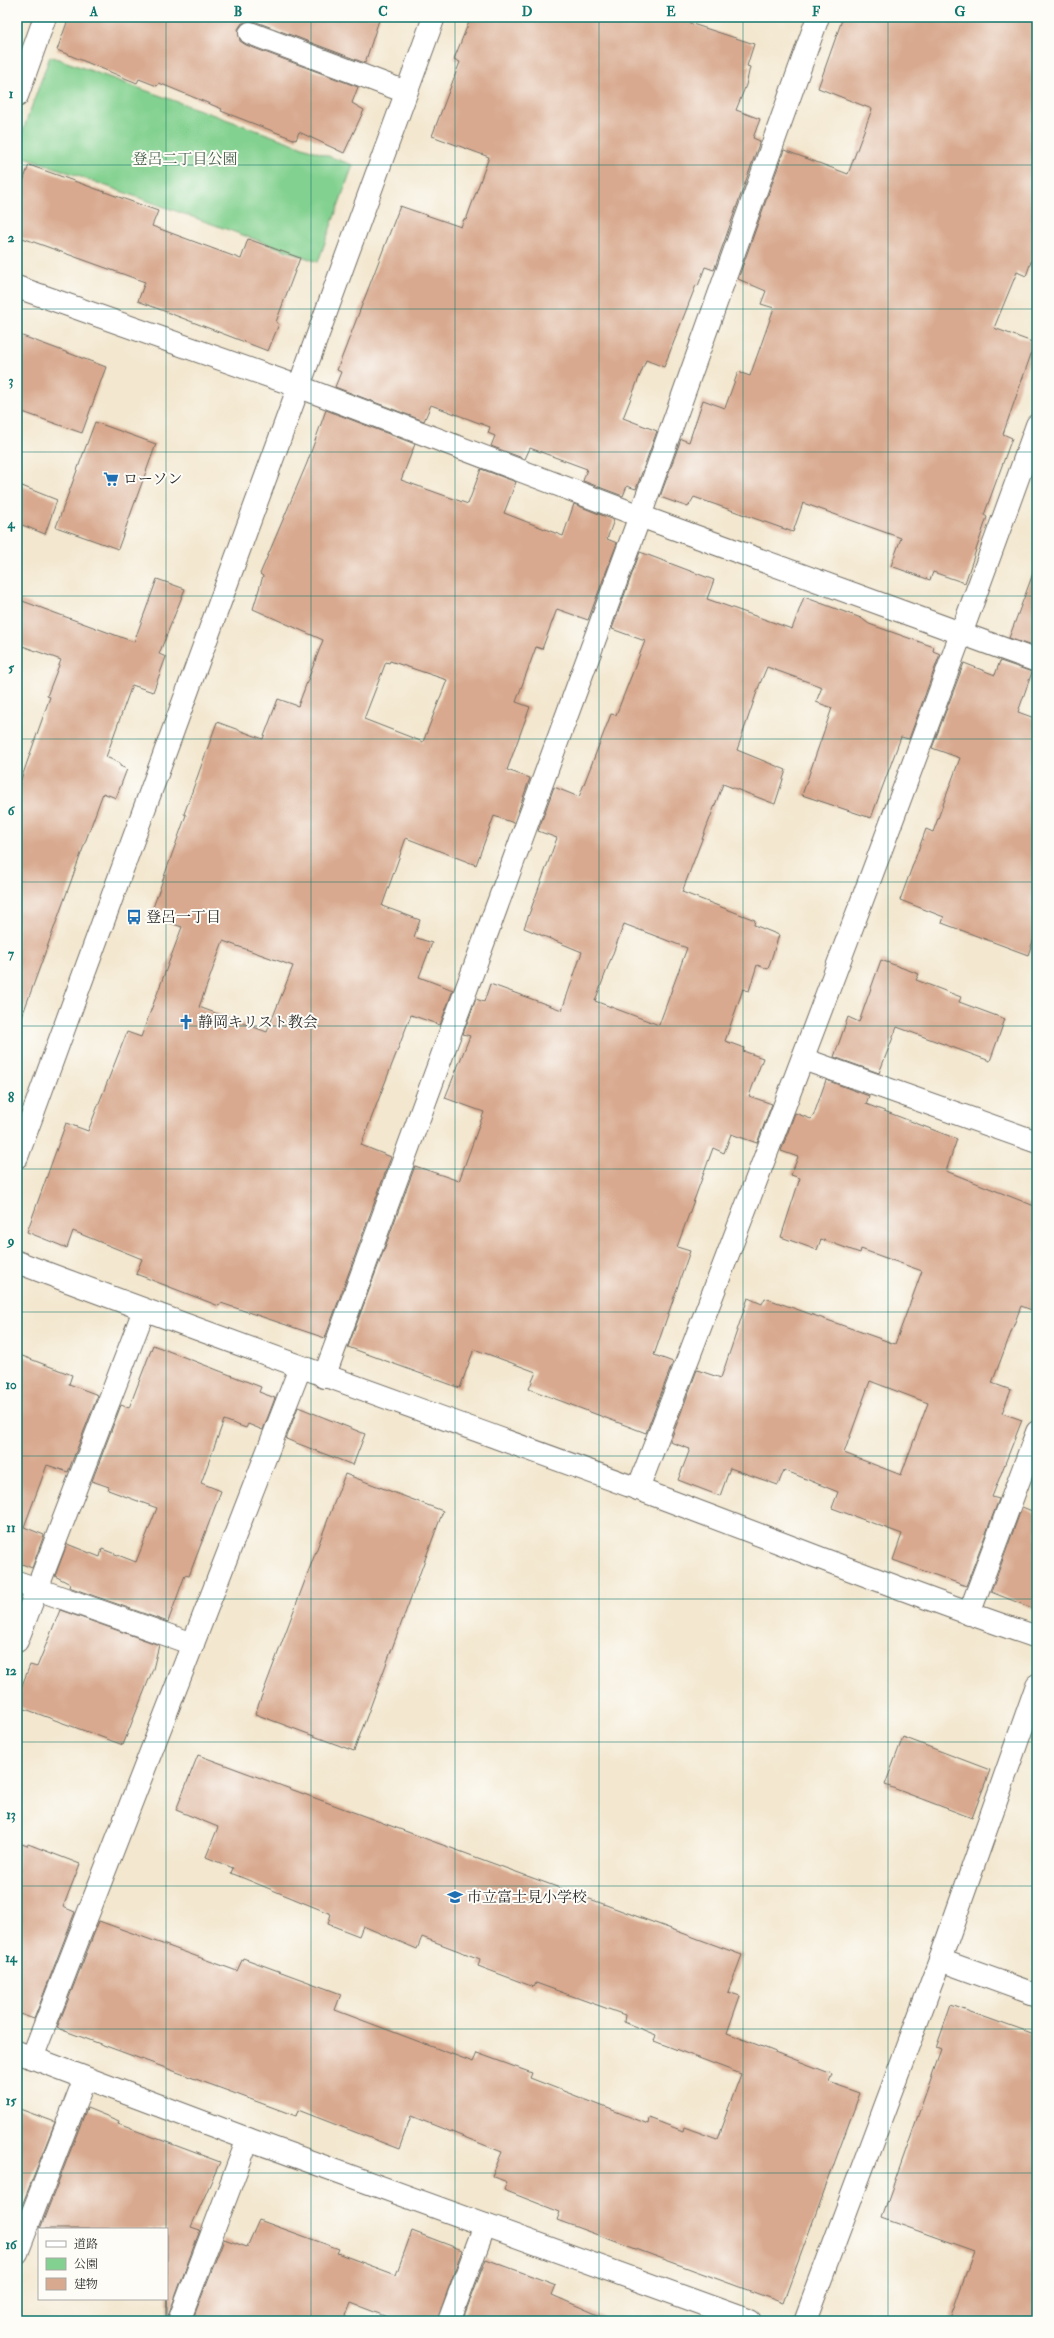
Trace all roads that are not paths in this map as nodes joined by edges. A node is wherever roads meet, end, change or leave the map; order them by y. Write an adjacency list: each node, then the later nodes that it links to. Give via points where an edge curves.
1 (45, 17): 6 (street)
2 (434, 17): 5 (street)
3 (818, 17): 10 (street)
4 (250, 33): 5 (street)
5 (406, 92): 8 (street)
6 (17, 96)
7 (17, 287): 8 (street)
8 (300, 387): 10 (street); 15 (street)
9 (1037, 425): 11 (street)
10 (640, 516): 11 (street); 19 (street)
11 (962, 634): 12 (street); 13 (street)
12 (1037, 661)
13 (803, 1059): 14 (street); 21 (street)
14 (1037, 1142)
15 (17, 1157)
16 (17, 1262): 17 (street)
17 (144, 1310): 18 (street); 22 (street)
18 (300, 1368): 19 (street); 26 (street)
19 (324, 1377): 21 (street)
20 (1037, 1432): 23 (street)
21 (638, 1489): 23 (street)
22 (27, 1585): 25 (street); 26 (street)
23 (969, 1614): 24 (street)
24 (1037, 1637)
25 (17, 1641)
26 (192, 1644): 30 (street)
27 (1037, 1685): 28 (street)
28 (940, 1960): 29 (street); 38 (street)
29 (1037, 1995)
30 (25, 2055): 31 (street)
31 (85, 2078): 32 (street); 34 (street)
32 (248, 2139): 33 (street); 35 (street)
33 (485, 2225): 36 (street); 37 (street)
34 (17, 2253)
35 (179, 2321)
36 (448, 2321)
37 (750, 2321)
38 (805, 2321)

